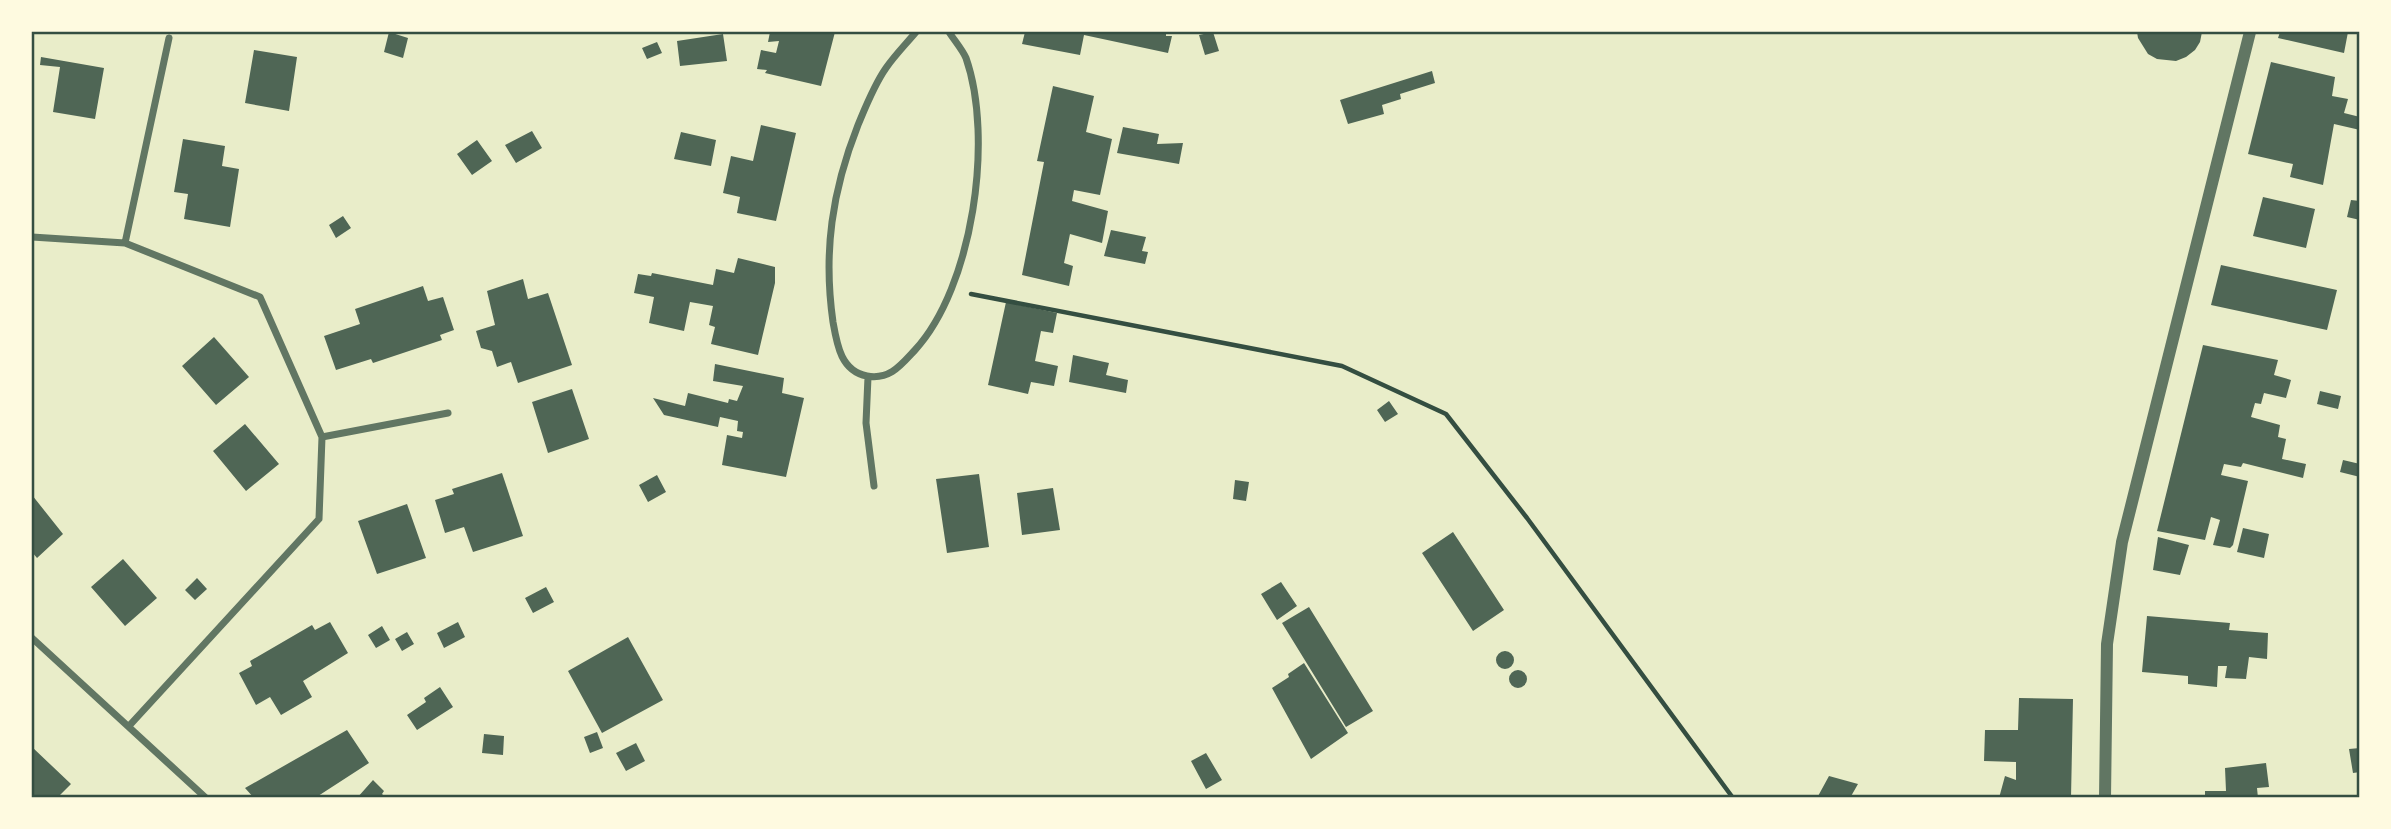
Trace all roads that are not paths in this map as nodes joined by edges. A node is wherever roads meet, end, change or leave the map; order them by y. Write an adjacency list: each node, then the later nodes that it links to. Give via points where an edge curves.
1 (916, 32): 7 (street, via 885,69 867,103 845,160 831,226 836,340 850,370)
2 (949, 32): 7 (street, via 965,56 975,96 973,220 949,292 926,339 894,373)
3 (2250, 32): 14 (street, via 2122,542 2107,644)
4 (169, 38): 6 (street)
5 (32, 237): 6 (street)
6 (125, 243): 9 (street, via 260,297)
7 (868, 377): 10 (street, via 866,423)
8 (448, 413): 9 (street)
9 (322, 438): 12 (street, via 319,519)
10 (874, 486)
11 (32, 638): 12 (street)
12 (129, 726): 13 (street)
13 (206, 797)
14 (2105, 797)

